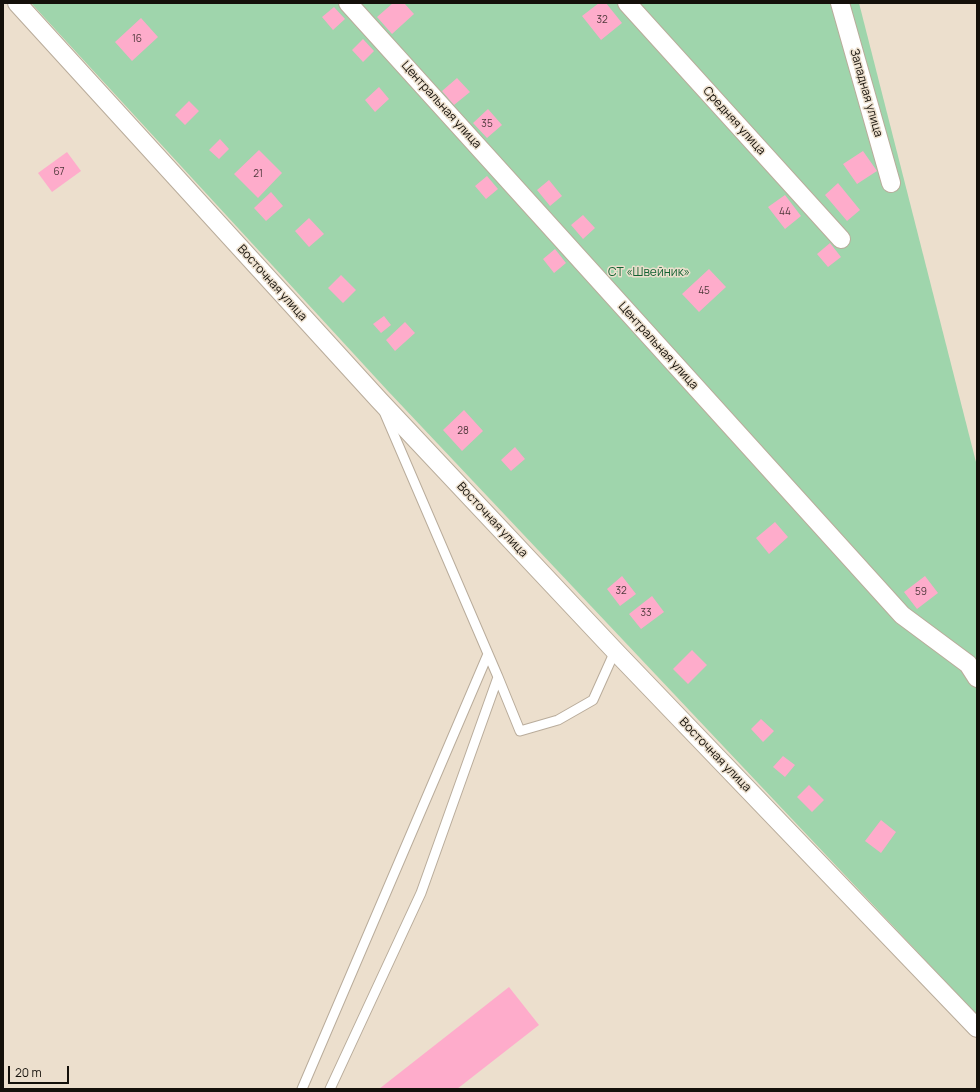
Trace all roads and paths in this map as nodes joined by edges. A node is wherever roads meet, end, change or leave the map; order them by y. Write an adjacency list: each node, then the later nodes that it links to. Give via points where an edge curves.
1 (17, 3): 7 (street, Восточная улица)
2 (348, 3): 11 (street, Центральная улица, via 902,615 968,664)
3 (627, 3): 6 (street, Средняя улица)
4 (840, 3): 5 (street, Западная улица)
5 (891, 183)
6 (841, 239)
7 (379, 400): 8 (street, Восточная улица); 9 (lane)
8 (615, 651): 10 (lane, via 594,700 558,720 520,731); 12 (street, Восточная улица)
9 (488, 654): 10 (lane); 13 (lane)
10 (498, 677): 14 (lane, via 421,893)
11 (977, 678)
12 (977, 1028)
13 (302, 1089)
14 (330, 1089)

